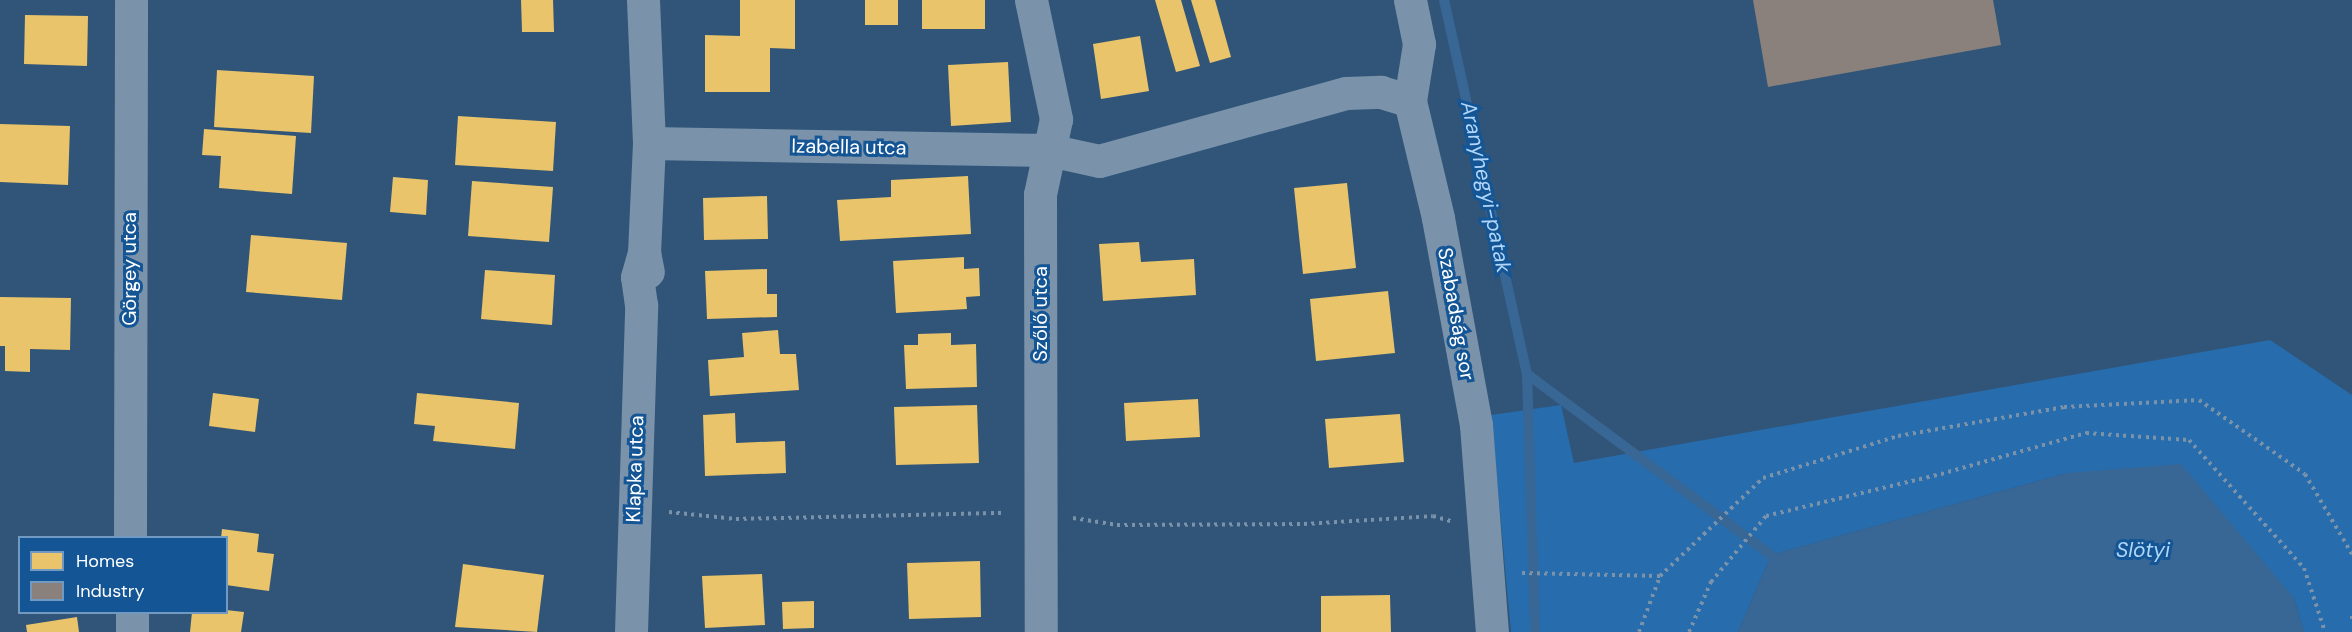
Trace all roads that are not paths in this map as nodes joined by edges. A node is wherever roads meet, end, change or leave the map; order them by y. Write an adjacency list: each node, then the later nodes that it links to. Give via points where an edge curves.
1 (131, 0): 8 (street, Görgey utca)
2 (643, 0): 6 (street, Klapka utca)
3 (1031, 0): 7 (street, Szőlő utca, via 1056,119)
4 (1410, 0): 5 (street, Szabadság sor, via 1419,44)
5 (1410, 101): 7 (street, Izabella utca, via 1381,92 1346,93 1099,161); 13 (street, Szabadság sor, via 1438,218 1476,424)
6 (649, 143): 7 (street, Izabella utca); 11 (street, Klapka utca, via 644,252 637,277 641,305)
7 (1049, 150): 12 (street, Szőlő utca, via 1040,194)
8 (130, 536)
9 (132, 614): 10 (street)
10 (132, 632)
11 (631, 632)
12 (1041, 632)
13 (1492, 632)

